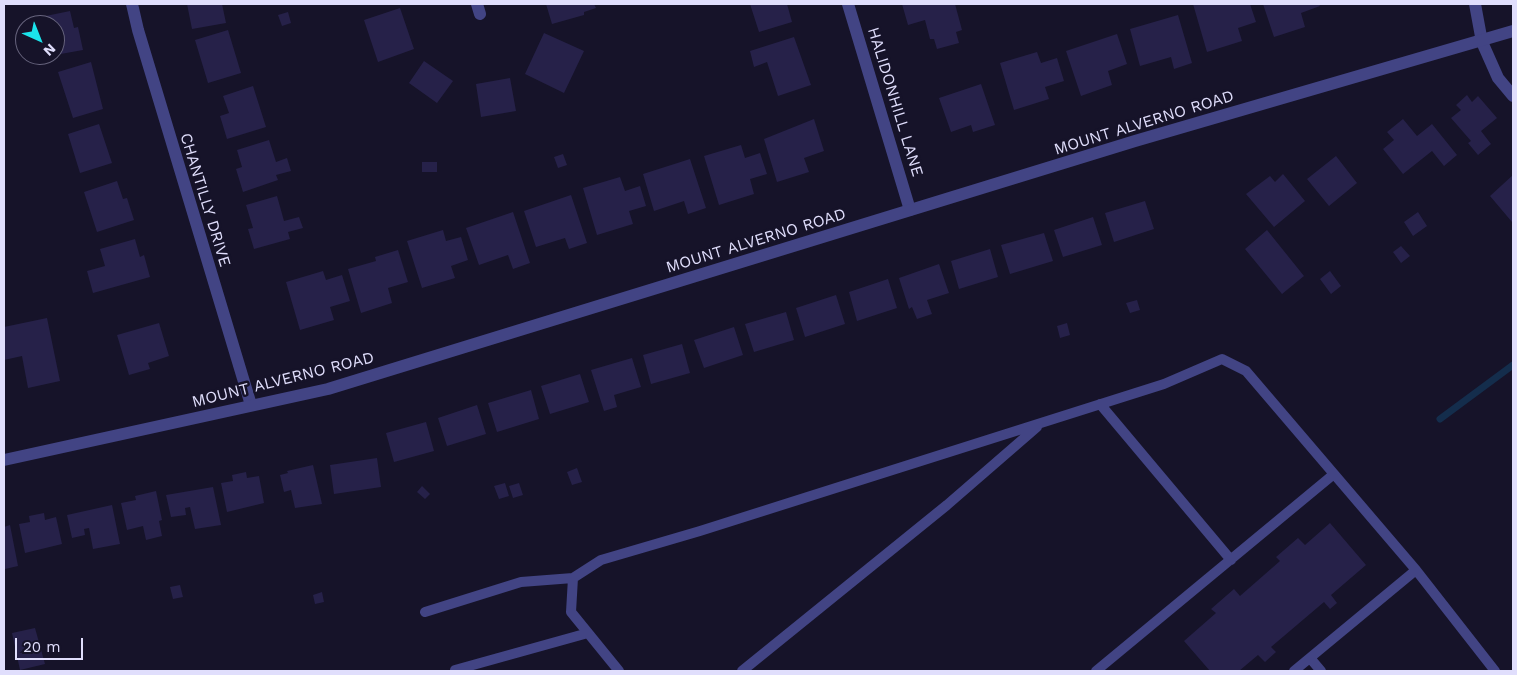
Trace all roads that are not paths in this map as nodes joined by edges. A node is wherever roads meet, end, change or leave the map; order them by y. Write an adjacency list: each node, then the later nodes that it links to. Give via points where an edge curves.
1 (132, 4): 8 (street, CHANTILLY DRIVE)
2 (848, 4): 7 (street, HALIDONHILL LANE)
3 (1475, 4): 5 (street)
4 (1513, 31): 5 (street, MOUNT ALVERNO ROAD)
5 (1482, 42): 6 (street, via 1498,78); 7 (street, MOUNT ALVERNO ROAD, via 1135,141)
6 (1513, 96)
7 (910, 210): 8 (street, MOUNT ALVERNO ROAD, via 328,389)
8 (251, 404): 11 (street, MOUNT ALVERNO ROAD, via 183,422)
9 (1100, 404): 10 (lane); 12 (lane, via 1164,384 1222,360 1246,370); 13 (lane)
10 (1042, 423): 15 (lane, via 601,560); 21 (lane, via 947,505)
11 (4, 460)
12 (1334, 474): 13 (lane); 14 (lane)
13 (1231, 560): 22 (lane)
14 (1416, 570): 18 (lane); 25 (lane)
15 (573, 578): 16 (lane, via 521,582); 17 (lane, via 571,612)
16 (425, 612)
17 (588, 633): 19 (lane); 20 (lane)
18 (1310, 658): 23 (lane); 24 (lane)
19 (455, 670)
20 (619, 671)
21 (742, 671)
22 (1096, 671)
23 (1294, 671)
24 (1321, 671)
25 (1495, 671)

